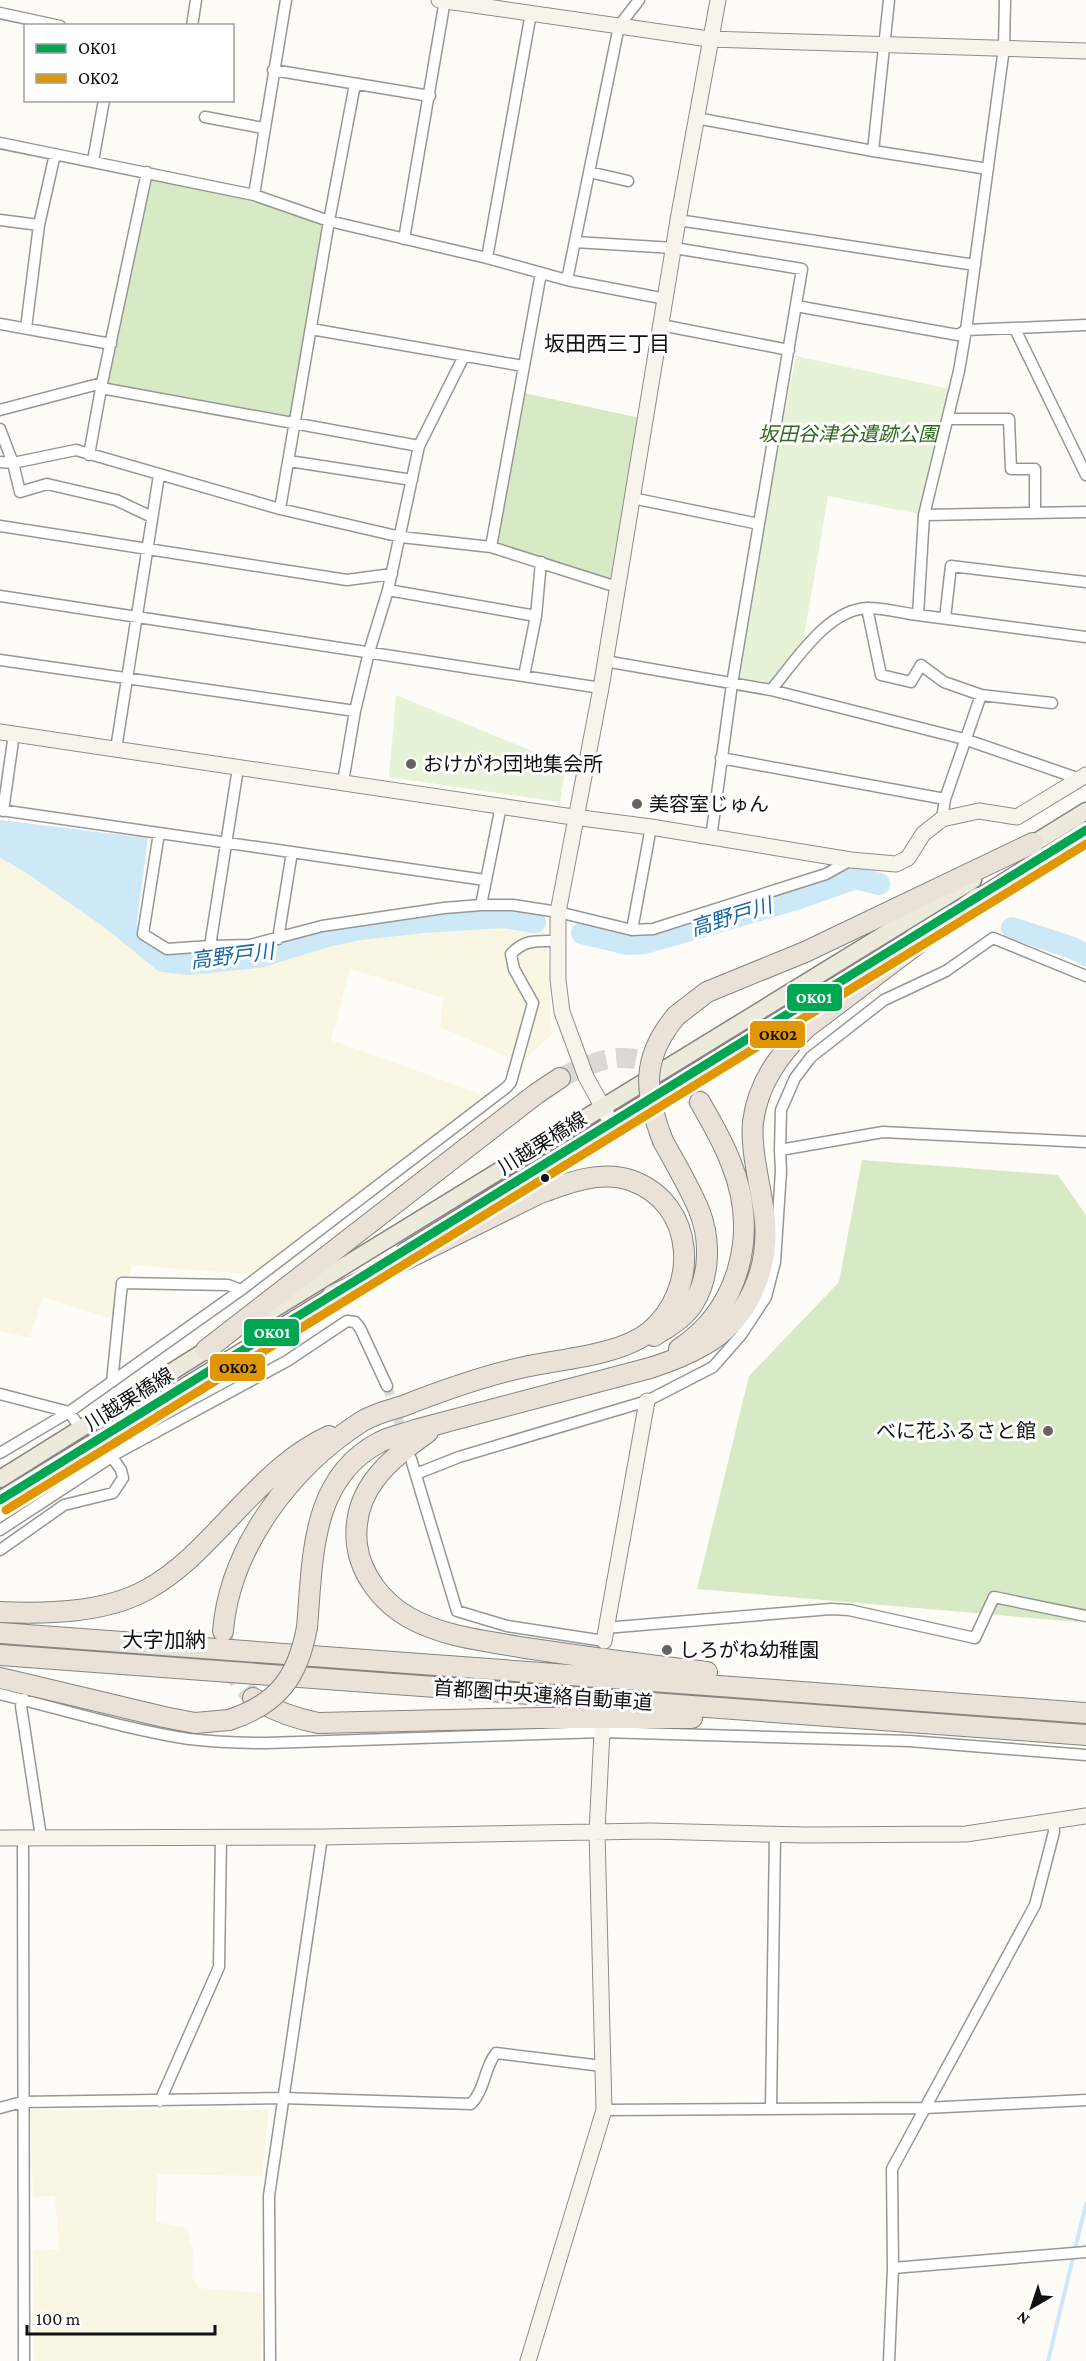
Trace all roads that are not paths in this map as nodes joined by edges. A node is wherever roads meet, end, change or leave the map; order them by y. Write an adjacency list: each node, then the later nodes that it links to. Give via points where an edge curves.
1 (196, 0): 12 (street)
2 (286, 0): 18 (street)
3 (439, 0): 4 (street)
4 (445, 0): 10 (street); 20 (street)
5 (639, 0): 13 (street)
6 (718, 0): 14 (street)
7 (889, 0): 15 (street)
8 (1005, 0): 16 (street)
9 (0, 13): 11 (street)
10 (531, 13): 13 (street); 41 (street)
11 (51, 24)
12 (192, 24)
13 (619, 26): 14 (street); 31 (street)
14 (709, 39): 15 (street); 23 (street)
15 (884, 44): 16 (street); 26 (street)
16 (1004, 48): 17 (street); 29 (street)
17 (1086, 51)
18 (273, 70): 19 (street); 24 (street)
19 (355, 84): 20 (street); 36 (street)
20 (430, 96): 38 (street)
21 (104, 102): 28 (street)
22 (206, 117): 24 (street)
23 (696, 118): 26 (street); 35 (street)
24 (263, 128): 33 (street)
25 (0, 143): 27 (street)
26 (873, 151): 29 (street)
27 (55, 154): 28 (street); 37 (street)
28 (93, 161): 30 (street)
29 (988, 169): 42 (street)
30 (147, 172): 33 (street); 54 (street)
31 (589, 172): 32 (street); 39 (street)
32 (628, 181)
33 (254, 195): 36 (street)
34 (0, 220): 37 (street)
35 (678, 220): 40 (street); 42 (street)
36 (329, 221): 38 (street); 51 (street)
37 (39, 225): 50 (street)
38 (404, 239): 41 (street)
39 (575, 242): 40 (street); 44 (street)
40 (674, 248): 45 (street); 46 (street, via 802,269)
41 (487, 258): 43 (street)
42 (975, 265): 53 (street)
43 (541, 273): 44 (street); 57 (street)
44 (567, 280): 45 (street)
45 (666, 299): 49 (street)
46 (796, 306): 53 (street, via 958,335); 55 (street)
47 (0, 324): 50 (street)
48 (1086, 324): 52 (street)
49 (661, 325): 55 (street); 71 (street)
50 (26, 328): 54 (street)
51 (311, 328): 56 (street); 61 (street)
52 (1015, 329): 53 (street); 69 (street)
53 (966, 330): 60 (street)
54 (111, 344): 58 (street)
55 (789, 350): 77 (street)
56 (464, 356): 57 (street); 63 (street)
57 (524, 366): 80 (street)
58 (102, 385): 59 (street); 61 (street); 64 (street)
59 (0, 410)
60 (948, 419): 74 (street, via 1009,419 1011,469 1035,469); 75 (street)
61 (295, 423): 63 (street); 65 (street)
62 (0, 429): 67 (street)
63 (419, 446): 70 (street)
64 (89, 455): 67 (street, via 76,450); 68 (street)
65 (289, 461): 70 (street); 72 (street)
66 (0, 462): 67 (street)
67 (13, 463): 76 (street, via 20,492 47,484 116,500)
68 (159, 475): 72 (street); 76 (street)
69 (1086, 475)
70 (412, 480): 79 (street)
71 (632, 498): 77 (street); 85 (street)
72 (280, 509): 79 (street)
73 (1086, 512): 74 (street)
74 (1035, 513): 75 (street)
75 (924, 514): 89 (street)
76 (152, 517): 81 (street)
77 (759, 524): 99 (street)
78 (0, 526): 81 (street)
79 (401, 537): 80 (street); 83 (street)
80 (491, 548): 82 (street)
81 (147, 549): 83 (street, via 347,580); 90 (street)
82 (541, 562): 85 (street); 91 (street)
83 (392, 574): 86 (street)
84 (1086, 582): 92 (street, via 951,566)
85 (617, 587): 96 (street)
86 (388, 590): 91 (street); 94 (street)
87 (0, 596): 90 (street)
88 (867, 608): 89 (street); 101 (street, via 828,623); 102 (street, via 881,675 911,682 921,665 944,682)
89 (918, 615): 92 (street)
90 (136, 616): 94 (street); 98 (street)
91 (536, 616): 97 (street)
92 (945, 618): 93 (street)
93 (1086, 637)
94 (369, 652): 97 (street); 104 (street)
95 (0, 660): 98 (street)
96 (605, 661): 99 (street); 100 (street)
97 (524, 676): 100 (street)
98 (127, 679): 104 (street); 107 (street)
99 (732, 684): 101 (street); 108 (street)
100 (601, 688): 116 (street)
101 (771, 690): 106 (street)
102 (981, 695): 103 (street); 106 (street)
103 (1052, 703)
104 (355, 711): 111 (street)
105 (7, 733): 107 (street); 114 (street)
106 (964, 739): 110 (street); 112 (street)
107 (116, 749): 109 (street)
108 (721, 758): 112 (street); 121 (street)
109 (238, 768): 111 (street); 122 (street)
110 (1083, 777): 117 (street, via 1017,817 979,811)
111 (343, 782): 113 (street)
112 (945, 799): 117 (street)
113 (501, 806): 116 (street); 126 (street)
114 (2, 810): 120 (street)
115 (1086, 811): 123 (main road, 川越栗橋線)
116 (576, 818): 118 (street); 129 (street)
117 (942, 819): 125 (street, via 923,834 908,858 896,864)
118 (651, 827): 121 (street); 130 (street)
119 (1086, 830): 127 (main road, 川越栗橋線)
120 (159, 833): 122 (street); 133 (street, via 143,934 167,949)
121 (711, 838): 125 (street)
122 (226, 843): 124 (street); 133 (street)
123 (1033, 843): 137 (main road, 川越栗橋線); 143 (highway, bridge, via 805,952 707,992 663,1030 649,1068 648,1092 663,1141 699,1211 707,1261 692,1305 653,1337)
124 (291, 852): 126 (street); 131 (street)
125 (851, 860): 130 (street, via 826,874 653,929)
126 (485, 880): 128 (street)
127 (978, 898): 138 (main road, 川越栗橋線); 145 (highway, via 806,1028 784,1050 758,1097 753,1124 765,1223 758,1282 727,1329 691,1353)
128 (481, 905): 129 (street); 131 (street, via 322,926)
129 (558, 912): 130 (street); 132 (street)
130 (632, 930)
131 (278, 939): 133 (street, via 250,945)
132 (556, 941): 137 (street, via 562,1012 586,1077); 141 (street, via 530,940 511,954 514,969 532,1003 507,1087)
133 (210, 946)
134 (1086, 976): 140 (street, via 993,938 945,971 884,1000 811,1058 795,1078 781,1110)
135 (560, 1078): 144 (highway)
136 (700, 1102): 145 (highway, via 732,1165 741,1199 742,1258 731,1288 707,1326)
137 (602, 1106): 138 (street); 144 (main road, 川越栗橋線)
138 (612, 1124): 142 (main road, 川越栗橋線)
139 (1086, 1142): 140 (street, via 883,1132)
140 (780, 1150): 149 (street, via 775,1262 766,1297 741,1335 713,1367)
141 (241, 1290): 146 (street); 146 (street, via 228,1285 122,1283)
142 (332, 1296): 143 (highway, via 563,1184 587,1178 629,1180 664,1201 683,1236 686,1256 683,1277 663,1317); 159 (main road, 川越栗橋線)
143 (629, 1345): 151 (highway, via 518,1368)
144 (206, 1350): 153 (main road, 川越栗橋線)
145 (650, 1368): 152 (highway)
146 (112, 1382): 150 (street)
147 (387, 1386): 155 (street, via 360,1328 347,1321 287,1361)
148 (0, 1394): 150 (street)
149 (647, 1401): 157 (street, via 459,1457); 166 (street)
150 (69, 1412): 153 (street); 154 (street)
151 (362, 1421): 162 (highway, via 323,1439 281,1466 186,1562 147,1590 104,1606); 164 (highway, via 307,1467 259,1527 237,1571)
152 (440, 1424): 168 (highway, bridge, via 380,1442 350,1465 327,1497 315,1536 308,1627 300,1659 281,1689 258,1709 229,1720 195,1723); 172 (highway, via 386,1464 364,1497 358,1515 356,1532 364,1569 375,1588 407,1616 457,1636 506,1645)
153 (81, 1429): 158 (main road, 川越栗橋線)
154 (0, 1453)
155 (112, 1456): 160 (street); 161 (street, via 123,1478 113,1493 64,1505)
156 (411, 1459): 157 (street)
157 (416, 1474): 166 (street, via 458,1611 507,1626)
158 (0, 1479)
159 (0, 1500)
160 (0, 1530)
161 (0, 1550)
162 (0, 1612)
163 (1086, 1616): 166 (street, via 994,1597 975,1638 849,1610)
164 (223, 1631)
165 (0, 1633): 172 (highway, 首都圏中央連絡自動車道)
166 (605, 1634)
167 (0, 1655): 174 (highway, 首都圏中央連絡自動車道)
168 (0, 1678)
169 (0, 1694): 171 (street)
170 (253, 1698): 174 (highway, via 296,1719 318,1723)
171 (24, 1700): 175 (street, via 144,1729 223,1742); 183 (street, via 21,1706)
172 (912, 1700): 173 (highway, 首都圏中央連絡自動車道)
173 (1086, 1713)
174 (869, 1718): 176 (highway, 首都圏中央連絡自動車道)
175 (602, 1732): 177 (street, via 909,1742); 180 (street)
176 (1086, 1735)
177 (1086, 1755)
178 (1086, 1816): 179 (street)
179 (1053, 1821): 181 (street, via 966,1834); 193 (street, via 1054,1832 1035,1905)
180 (597, 1832): 181 (street); 185 (street); 187 (street)
181 (775, 1834): 194 (street)
182 (23, 1837): 183 (street); 186 (street); 191 (street)
183 (41, 1837): 184 (street)
184 (221, 1837): 185 (street); 190 (street, via 219,1967)
185 (322, 1837): 188 (street)
186 (0, 1838)
187 (602, 2066): 188 (street, via 496,2053 490,2060 479,2097 471,2104); 195 (street)
188 (283, 2098): 190 (street); 199 (street, via 269,2196)
189 (1086, 2100): 193 (street)
190 (160, 2101): 191 (street)
191 (22, 2102): 192 (street); 198 (street)
192 (0, 2108)
193 (925, 2108): 194 (street); 197 (street, via 892,2169)
194 (771, 2109): 195 (street)
195 (604, 2110): 200 (street)
196 (1086, 2252): 197 (street)
197 (893, 2268): 201 (street)
198 (24, 2361)
199 (270, 2361)
200 (528, 2361)
201 (889, 2361)

